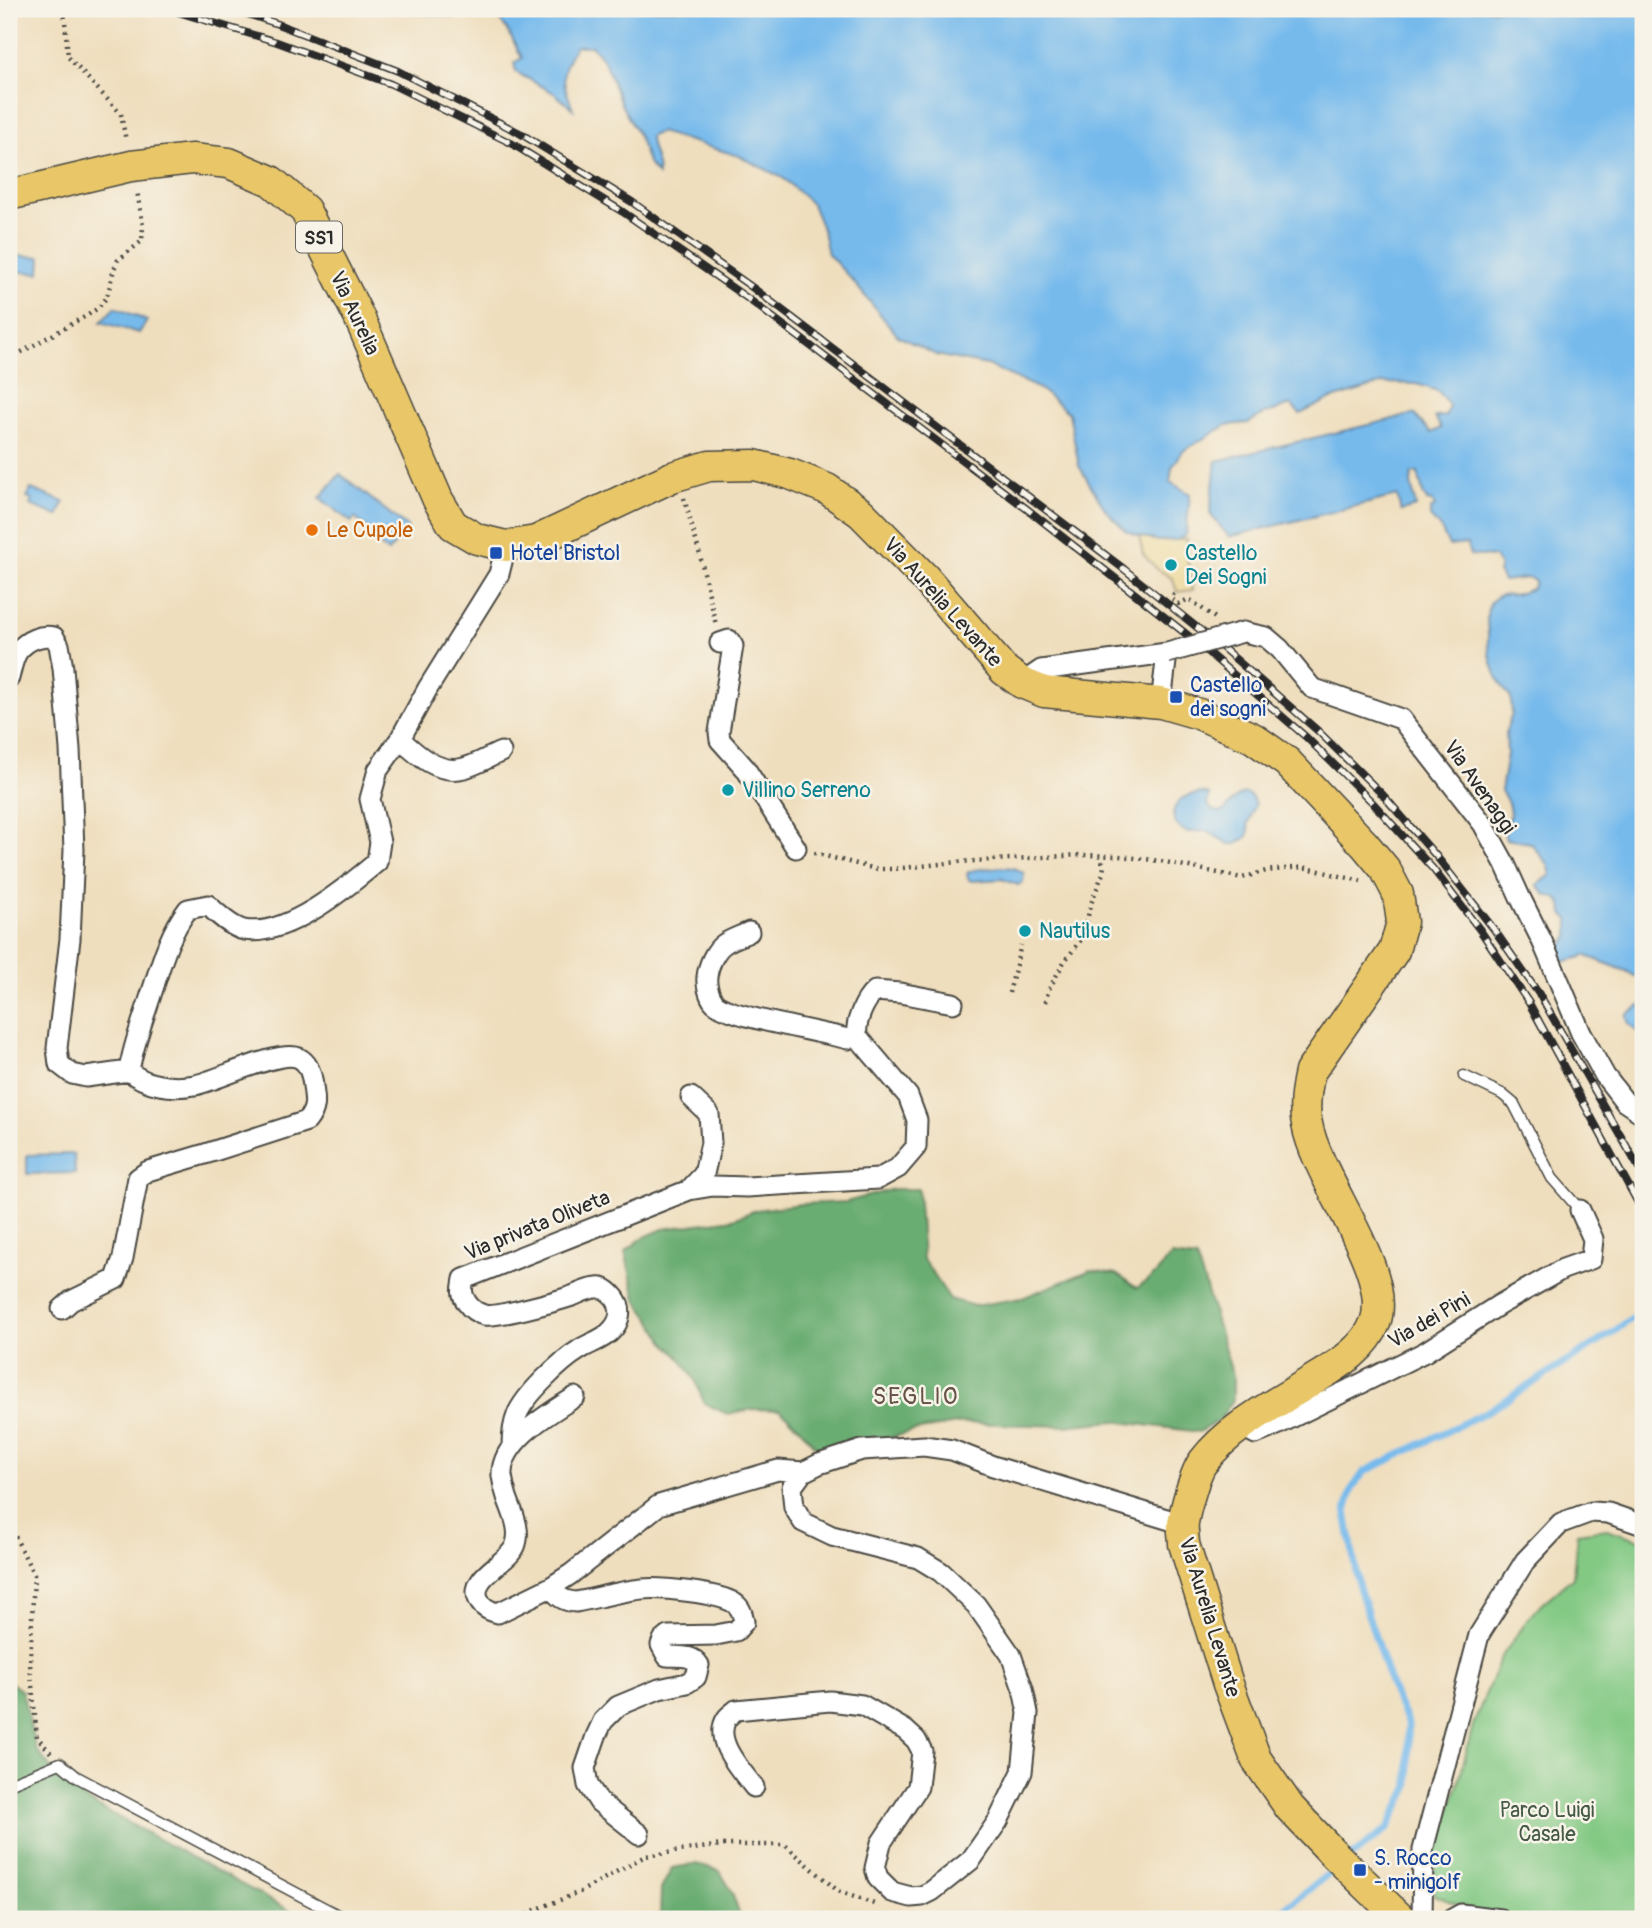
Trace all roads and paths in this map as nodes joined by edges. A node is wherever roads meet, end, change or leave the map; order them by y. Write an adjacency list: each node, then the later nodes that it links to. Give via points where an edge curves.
1 (64, 9): 2 (path, via 68,57 121,114)
2 (134, 176): 3 (main road, Via Aurelia / SS1); 4 (path, via 142,241 118,260 107,297 88,316); 6 (main road, Via Aurelia / SS1, via 192,159 229,163 271,181 305,210 359,317 438,500 453,525)
3 (9, 195)
4 (9, 359)
5 (672, 477): 7 (main road, Via Aurelia Levante, via 536,541); 10 (path, via 683,496); 13 (main road, Via Aurelia Levante, via 709,466 754,465 827,489 861,513 925,578 1004,670)
6 (477, 539): 7 (main road, Via Aurelia Levante)
7 (506, 546): 15 (street, via 499,574)
8 (1174, 594): 9 (path, via 1171,598 1178,604 1189,599)
9 (1243, 632): 11 (street, bridge); 29 (street, Via Avenaggi, via 1266,637 1312,688 1401,719 1483,824 1542,941 1581,1033 1625,1102)
10 (720, 643): 17 (street, via 729,640 733,646 720,740 744,768)
11 (1167, 653): 13 (street, via 1041,670); 14 (street)
12 (9, 678): 26 (street, via 17,652 31,640 54,637 63,668 74,850 70,939 57,1048 60,1064 72,1074 86,1077)
13 (1023, 683): 14 (main road, Via Aurelia Levante, via 1044,692)
14 (1161, 704): 34 (main road, Via Aurelia Levante, via 1199,714 1253,738 1287,762 1385,869 1398,894 1402,922 1394,951 1310,1072 1305,1094 1306,1123 1322,1169 1375,1279 1379,1302 1375,1323 1343,1362)
15 (400, 739): 16 (street, via 426,760 450,770); 26 (street, via 378,771 370,799 380,842 377,862 342,892 301,917 267,929 242,930 208,905 188,909 176,924 161,964)
16 (500, 752)
17 (796, 848): 18 (path, via 876,869)
18 (1100, 856): 19 (path, via 1161,861 1242,878 1303,867); 23 (path, via 1103,873 1084,936 1064,962)
19 (1356, 879)
20 (749, 932): 25 (street, via 725,943 711,961 707,977 714,1003 756,1019 848,1039)
21 (1021, 945): 22 (path)
22 (1009, 993)
23 (1045, 1002)
24 (953, 1003): 25 (street, via 874,991 867,999)
25 (857, 1037): 30 (street, via 908,1096 916,1120 916,1147 898,1168 878,1178)
26 (129, 1072): 32 (street, via 139,1080 164,1086 196,1085 286,1056 298,1058 313,1076 314,1111 307,1121 138,1178 116,1279)
27 (1464, 1076): 31 (lane, via 1514,1104 1552,1178)
28 (691, 1097): 30 (street, via 709,1114 711,1143 704,1174)
29 (1643, 1114)
30 (689, 1189): 35 (street, Via privata Oliveta, via 464,1279 463,1297 471,1309 486,1316 597,1287 608,1290 620,1311 610,1333 579,1349 545,1378 518,1412)
31 (1580, 1210): 34 (street, Via dei Pini, via 1593,1239 1591,1259 1563,1269 1425,1352 1277,1425 1256,1434)
32 (62, 1309)
33 (575, 1397): 35 (street, via 532,1425)
34 (1241, 1426): 38 (main road, Via Aurelia Levante, via 1201,1464)
35 (512, 1446): 40 (street, via 502,1474 517,1540 515,1548 482,1579 477,1595 487,1609 498,1613)
36 (803, 1472): 38 (street, via 862,1450 924,1446 952,1450); 40 (street, via 778,1470 659,1505); 43 (street, via 792,1487 793,1507 803,1521 832,1536 918,1558 941,1572 976,1605 1011,1655 1023,1689 1028,1713 1022,1772 998,1821 971,1860 932,1891 911,1897 892,1892 875,1868 881,1843 918,1787 922,1751 905,1730 862,1704 830,1701 736,1710 727,1717 723,1738 732,1759)
37 (9, 1524): 41 (path, via 34,1574 30,1664 37,1737)
38 (1183, 1524): 48 (main road, Via Aurelia Levante, via 1184,1544 1256,1759 1290,1808)
39 (1643, 1525): 49 (street, via 1591,1512 1561,1523 1525,1562 1479,1635 1423,1850)
40 (551, 1587): 44 (street, via 558,1597 576,1602 643,1589 706,1594 733,1602 743,1616 736,1631 668,1636 663,1651 667,1656 696,1660 696,1677 618,1706 603,1721 585,1768 588,1785 599,1802)
41 (60, 1763): 42 (lane); 46 (lane, via 77,1777)
42 (9, 1784)
43 (754, 1787)
44 (639, 1834)
45 (882, 1906): 47 (path, via 838,1891 785,1844 721,1845 645,1856)
46 (345, 1919)
47 (523, 1919)
48 (1401, 1919)
49 (1422, 1919)
50 (1452, 1919): 51 (street, via 1461,1914)
51 (1500, 1919)

